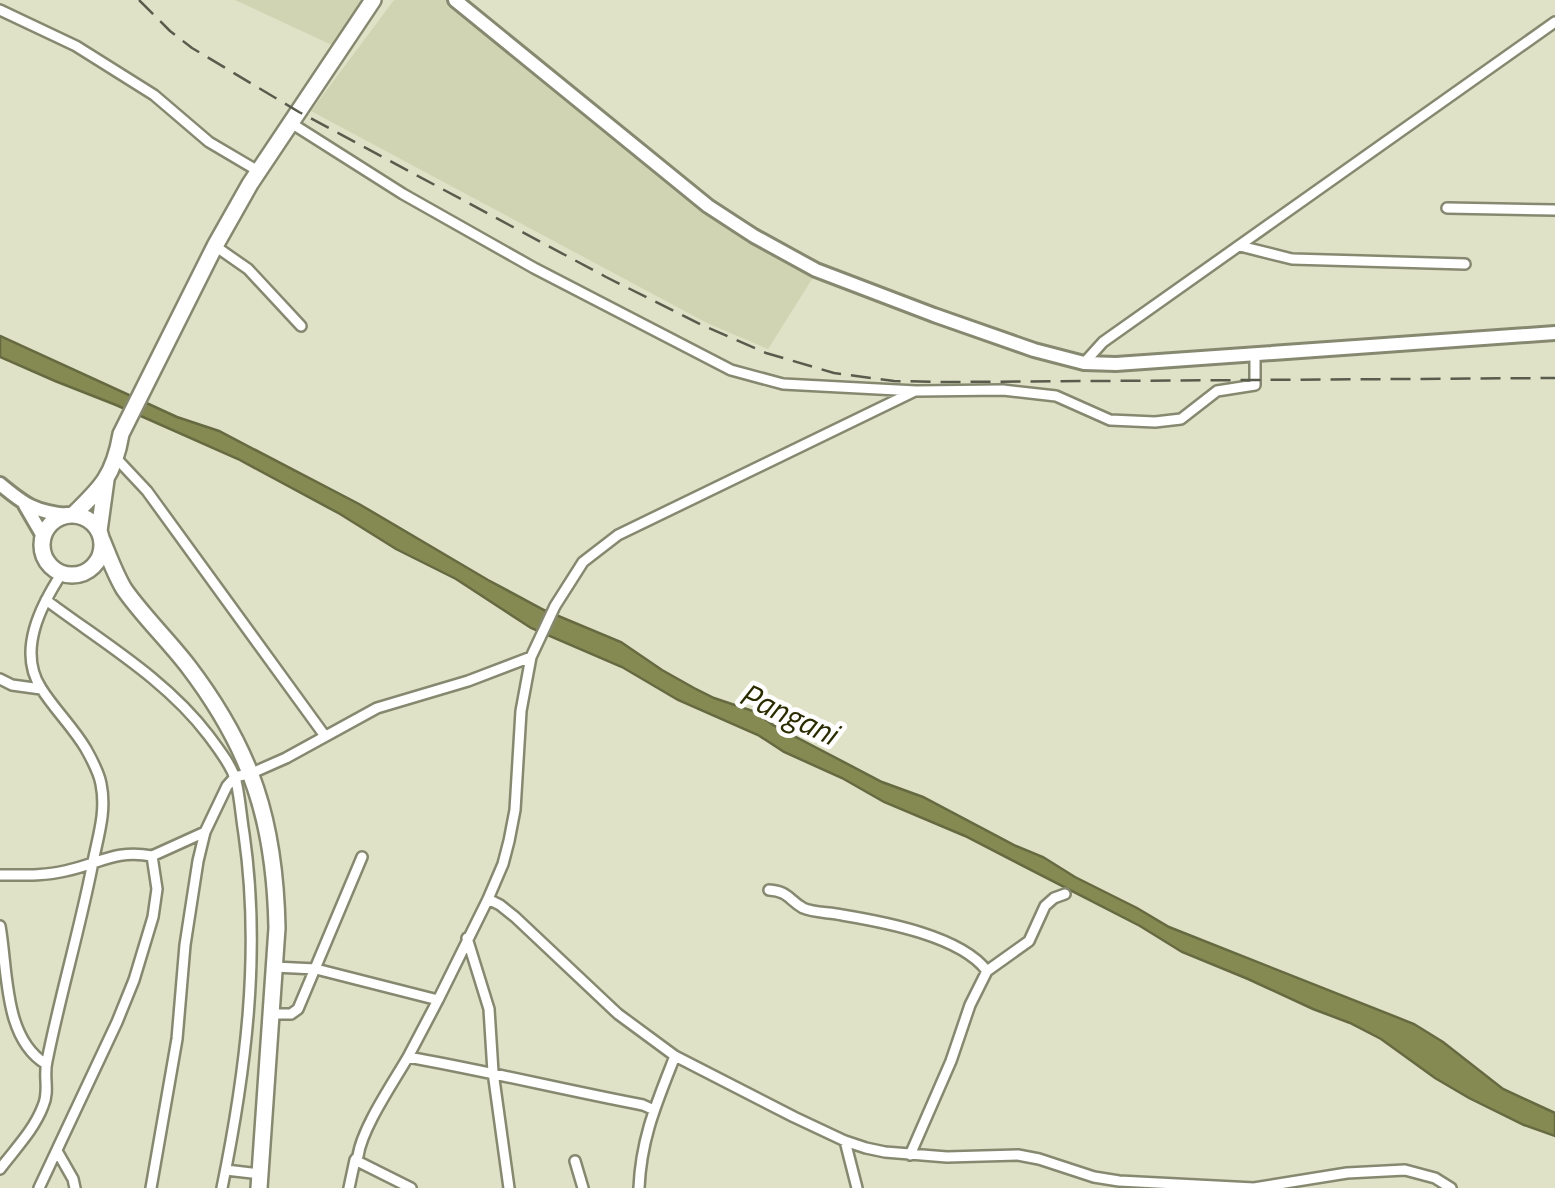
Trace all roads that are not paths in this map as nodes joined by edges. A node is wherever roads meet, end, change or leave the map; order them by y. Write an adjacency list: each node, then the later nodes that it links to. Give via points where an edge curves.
1 (373, 0): 5 (highway)
2 (454, 0): 15 (main road, via 754,236 833,277)
3 (0, 10): 6 (street, via 76,46)
4 (1555, 22): 10 (street)
5 (291, 123): 6 (highway); 16 (street, via 402,194 731,370 783,384)
6 (258, 171): 9 (highway)
7 (1447, 208): 8 (street)
8 (1555, 210)
9 (215, 246): 12 (street, via 248,269); 17 (highway, via 121,434)
10 (1240, 246): 11 (street, via 1292,259); 15 (street)
11 (1465, 264)
12 (300, 326)
13 (1555, 333): 14 (main road)
14 (1255, 355): 15 (main road); 16 (street, via 1255,385 1217,390 1181,419 1155,422 1110,420 1056,396)
15 (1084, 363)
16 (916, 391): 28 (street, via 618,535 583,562)
17 (117, 460): 18 (highway); 31 (street, via 147,491)
18 (106, 480): 21 (highway); 23 (highway)
19 (0, 484): 20 (main road)
20 (25, 505): 21 (main road); 22 (main road)
21 (70, 515): 22 (highway, via 57,518); 23 (highway, via 88,519)
22 (43, 536): 25 (highway, via 45,558)
23 (100, 536): 24 (highway, via 98,559); 26 (highway)
24 (85, 572): 25 (highway); 26 (highway)
25 (62, 574): 27 (street)
26 (124, 589): 32 (highway, via 210,696)
27 (46, 600): 30 (street, via 32,654); 33 (street, via 163,687 211,738)
28 (531, 656): 31 (street, via 377,708); 41 (street, via 510,841)
29 (0, 679): 30 (street)
30 (41, 689): 37 (street, via 77,733 101,782 104,816)
31 (325, 736): 32 (street)
32 (252, 773): 33 (street); 44 (highway, via 276,888)
33 (235, 777): 34 (street); 60 (street, via 251,882 252,949 242,1084)
34 (205, 832): 35 (street); 65 (street)
35 (152, 856): 37 (street, via 129,852); 55 (street, via 157,889 144,949)
36 (362, 856): 45 (street)
37 (93, 861): 38 (street, via 62,872); 51 (street)
38 (0, 875)
39 (769, 890): 46 (street, via 788,894 803,908 940,940)
40 (1065, 894): 46 (street, via 1045,906 1029,941)
41 (488, 899): 43 (street); 49 (street)
42 (0, 926): 51 (street, via 12,1013 28,1050)
43 (468, 938): 47 (street); 52 (street, via 489,1009)
44 (274, 967): 45 (street); 48 (highway)
45 (316, 969): 47 (street); 48 (street, via 298,1009)
46 (988, 972): 56 (street)
47 (438, 1000): 50 (street)
48 (271, 1014): 61 (highway)
49 (675, 1056): 53 (street); 54 (street)
50 (408, 1057): 52 (street); 57 (street)
51 (46, 1064): 59 (street, via 42,1109)
52 (494, 1072): 53 (street); 69 (street)
53 (654, 1110): 71 (street)
54 (845, 1141): 56 (street); 72 (street)
55 (57, 1151): 63 (street); 64 (street)
56 (910, 1154): 62 (street, via 1018,1156 1094,1177)
57 (354, 1160): 67 (street); 68 (street)
58 (575, 1161): 70 (street)
59 (0, 1169)
60 (226, 1170): 61 (street); 66 (street)
61 (260, 1181)
62 (1218, 1187): 73 (street, via 1406,1170)
63 (39, 1188)
64 (75, 1188)
65 (151, 1188)
66 (222, 1188)
67 (349, 1188)
68 (411, 1188)
69 (510, 1188)
70 (583, 1188)
71 (639, 1188)
72 (858, 1188)
73 (1451, 1188)

